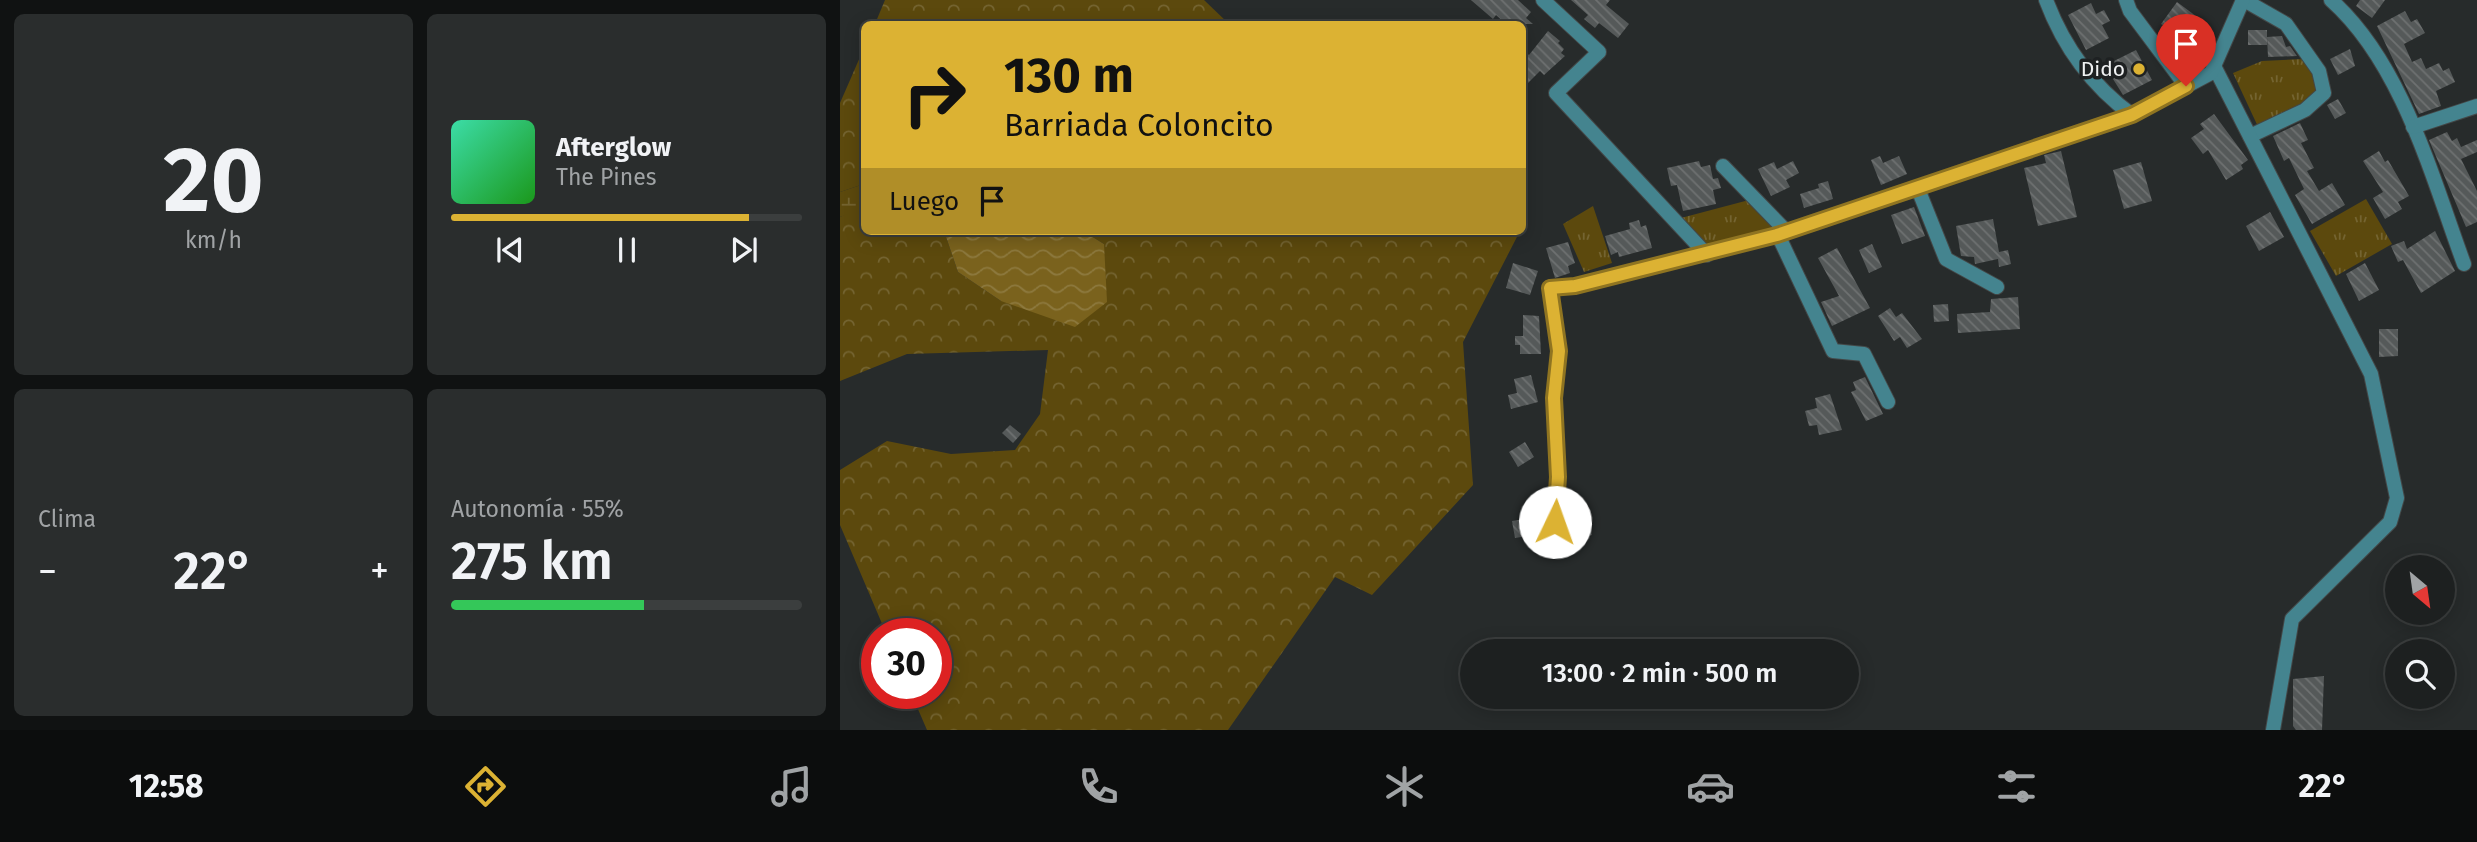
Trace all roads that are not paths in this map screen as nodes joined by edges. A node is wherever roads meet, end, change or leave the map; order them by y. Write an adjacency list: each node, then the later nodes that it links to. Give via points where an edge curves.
1 (1543, 0): 15 (street, via 1599,52 1556,93)
2 (2046, 0): 9 (street, via 2058,32 2102,93)
3 (2126, 0): 7 (street)
4 (2244, 0): 6 (street); 11 (street, via 2286,24 2319,71 2324,93 2305,110)
5 (2331, 0): 10 (street, via 2372,46)
6 (2214, 66): 7 (street, via 2211,73); 11 (street)
7 (2186, 86): 9 (street)
8 (2477, 106): 10 (street)
9 (2132, 115): 13 (street)
10 (2413, 128): 16 (street)
11 (2250, 136): 20 (street, via 2371,374 2397,498 2390,522 2292,619)
12 (1723, 166): 14 (street)
13 (1918, 189): 14 (street); 17 (street, via 1946,259)
14 (1782, 234): 15 (street); 18 (street, via 1833,351 1864,354)
15 (1707, 255): 19 (street, via 1550,288 1559,351 1554,398)
16 (2464, 264)
17 (1997, 287)
18 (1888, 402)
19 (1555, 522)
20 (2273, 730)

